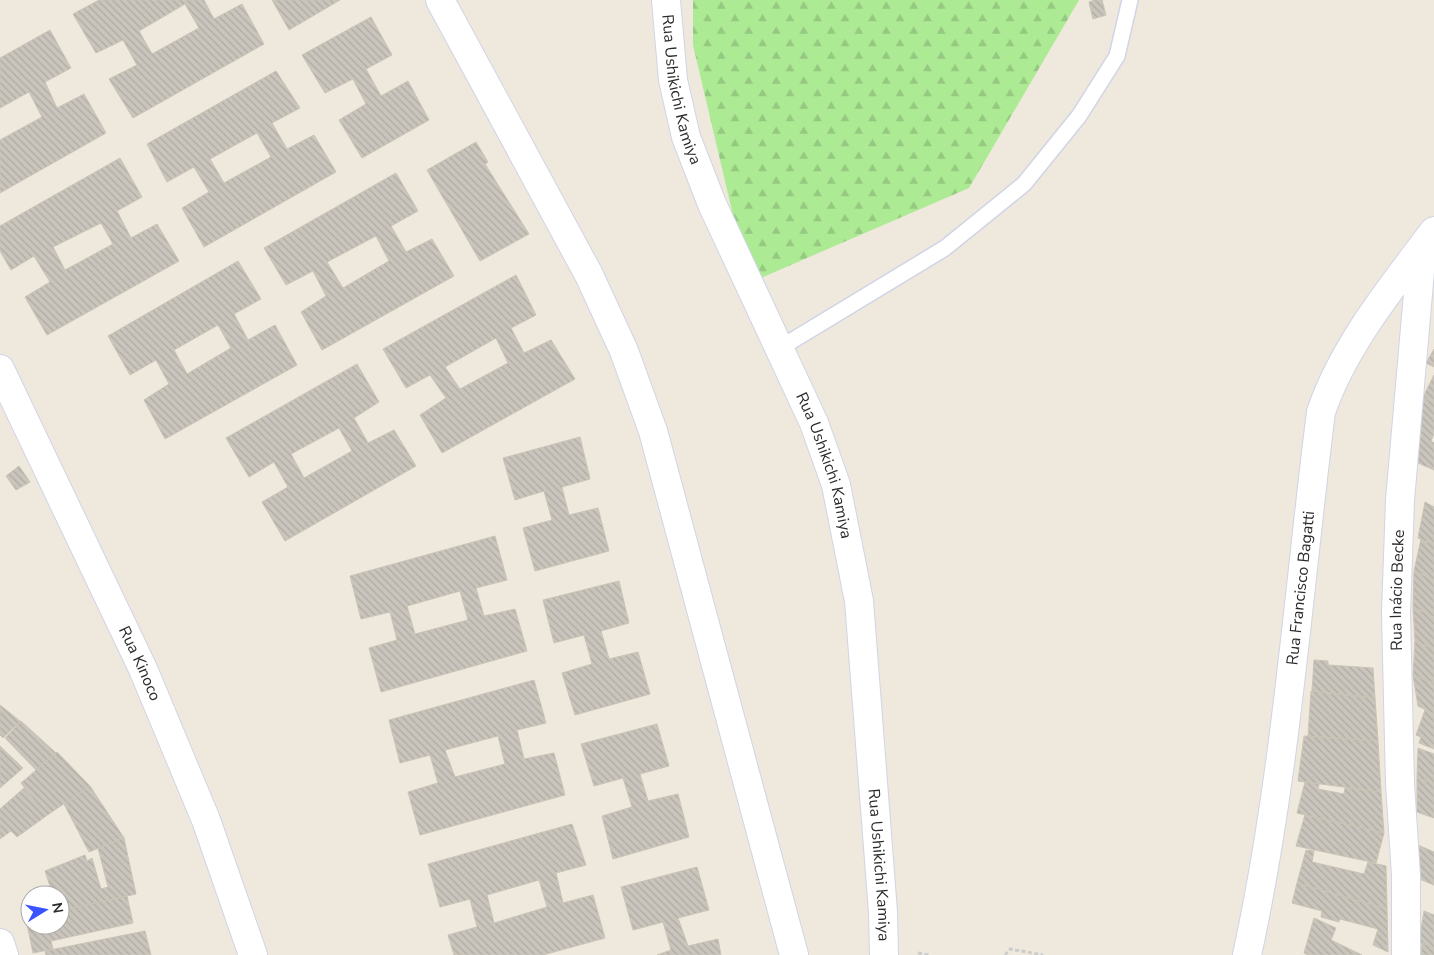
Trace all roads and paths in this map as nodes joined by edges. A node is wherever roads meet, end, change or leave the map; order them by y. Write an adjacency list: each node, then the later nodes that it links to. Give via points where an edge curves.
1 (440, 0): 10 (street, via 588,275 624,351 653,431)
2 (666, 0): 5 (street, Rua Ushikichi Kamiya, via 674,80 686,137 712,204)
3 (1130, 0): 5 (lane, via 1116,56 1079,116 1024,184 945,248)
4 (1428, 239): 14 (street, Rua Francisco Bagatti, via 1355,342 1331,383 1321,412 1288,711 1260,895); 15 (street, Rua Inácio Becke, via 1400,500 1396,613)
5 (780, 348): 11 (street, Rua Ushikichi Kamiya, via 814,423 836,484 858,601)
6 (2, 378): 9 (street, Rua Kinoco, via 144,669 206,820)
7 (0, 943): 8 (street)
8 (4, 955)
9 (253, 955)
10 (794, 955)
11 (884, 955)
12 (1004, 955): 13 (path, via 1010,949)
13 (1043, 955)
14 (1247, 955)
15 (1406, 955)

